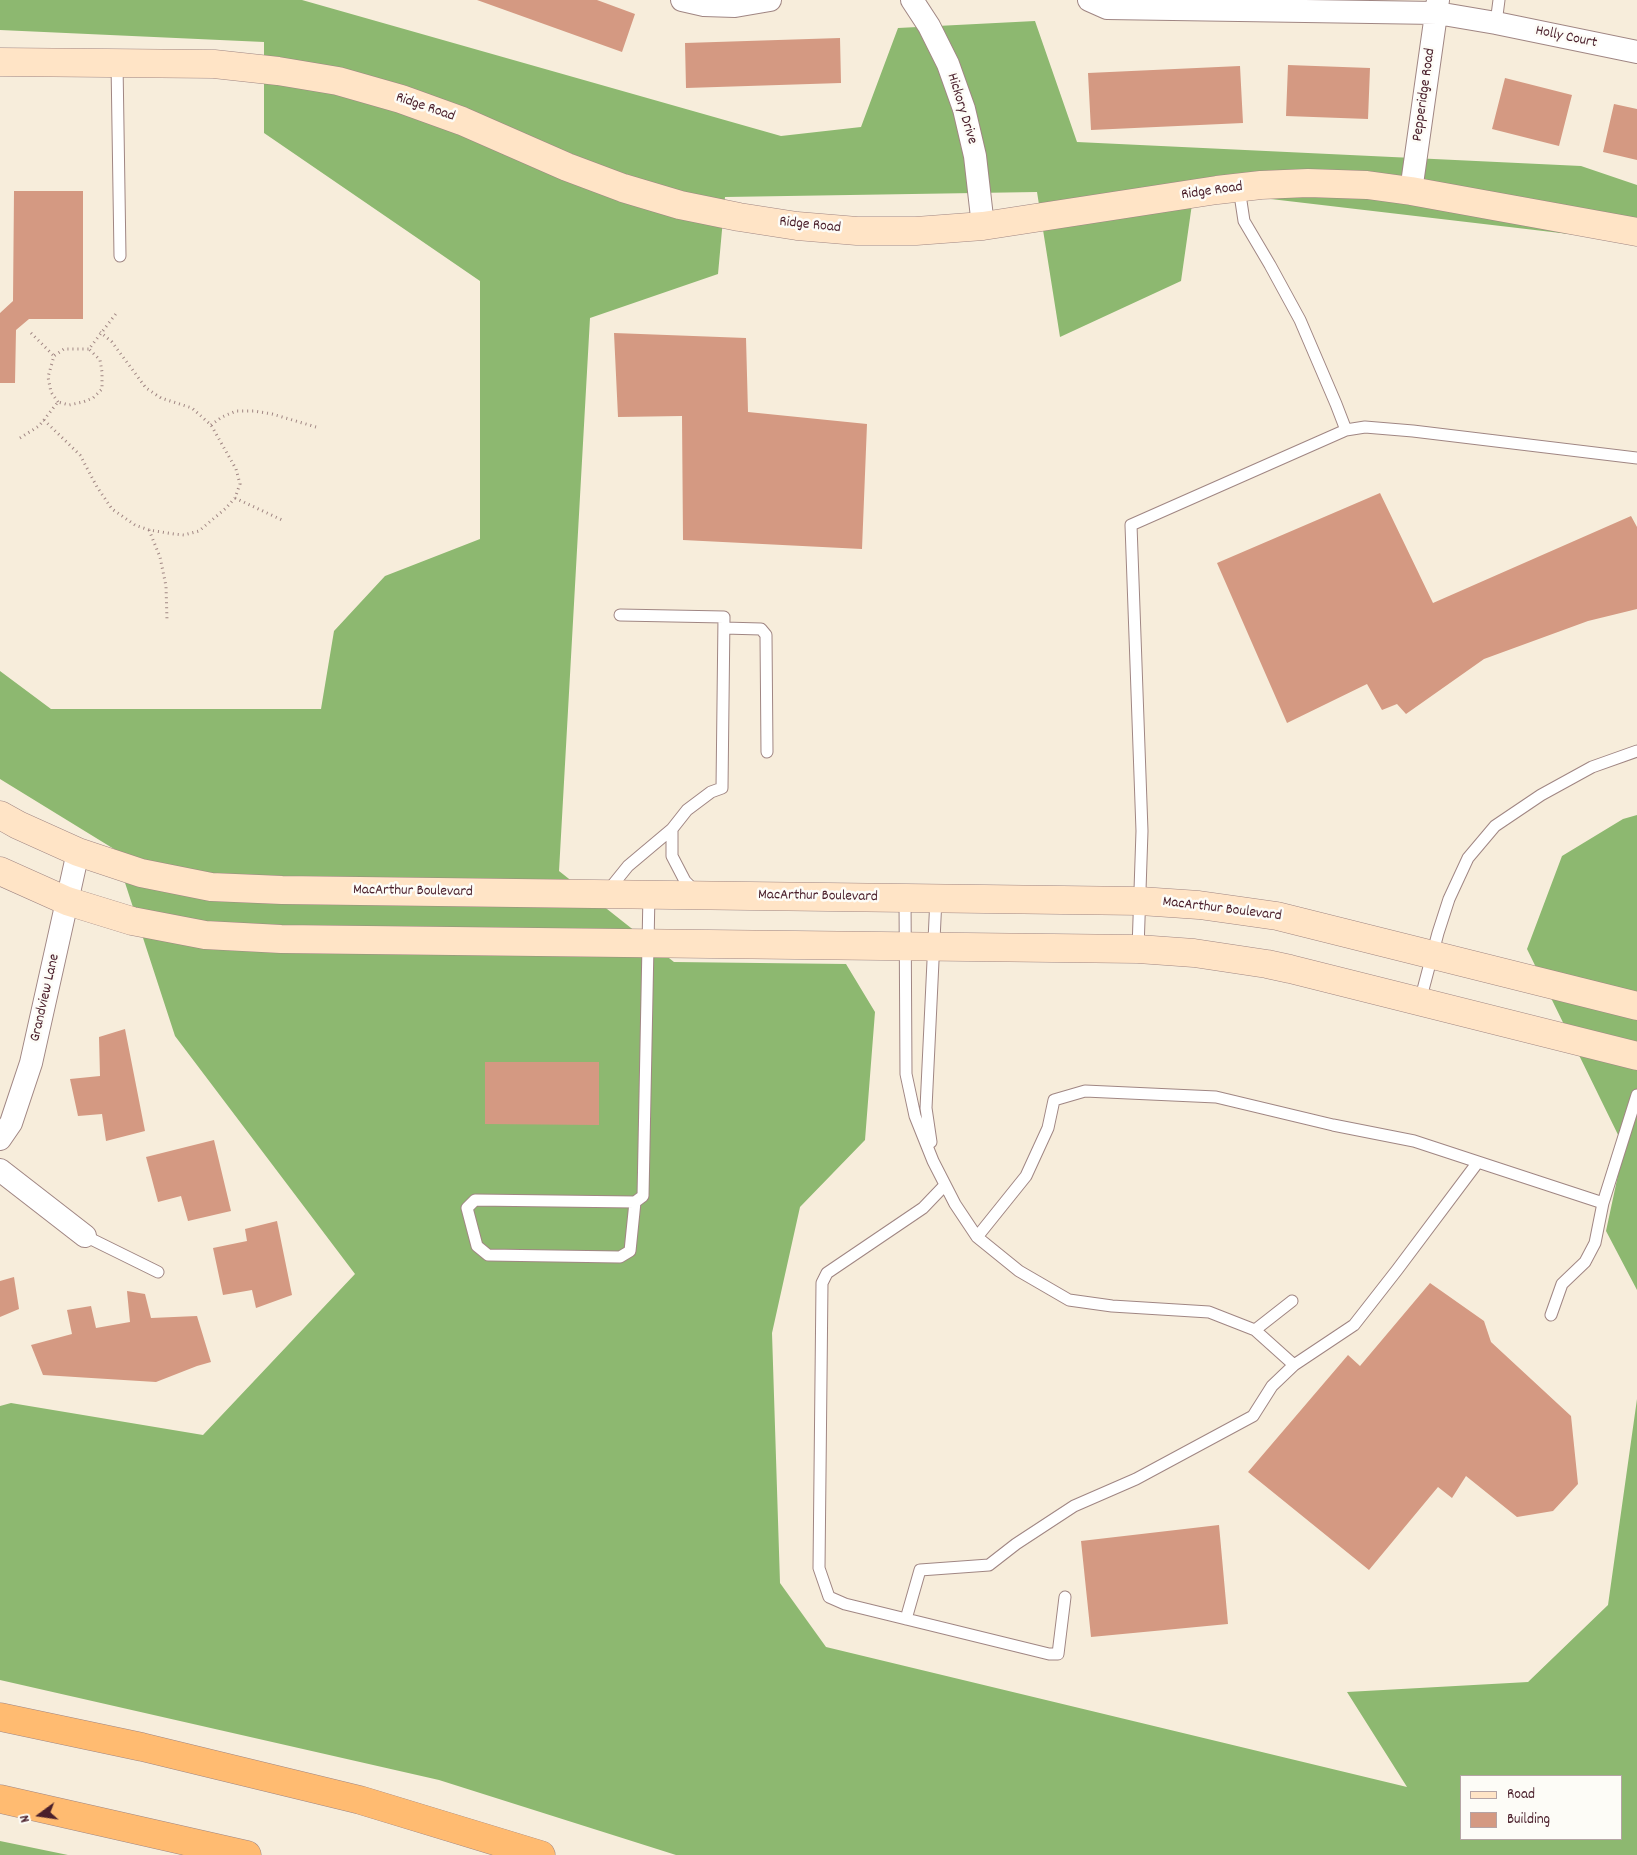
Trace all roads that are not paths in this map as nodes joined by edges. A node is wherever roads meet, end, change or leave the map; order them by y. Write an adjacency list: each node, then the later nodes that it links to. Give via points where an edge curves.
1 (682, 0): 2 (street, via 735,6)
2 (770, 0)
3 (912, 0): 14 (street, Hickory Drive, via 948,64 964,109 975,156)
4 (1089, 0): 6 (street, Holly Court, via 1107,8)
5 (1499, 0): 8 (lane)
6 (1384, 6): 7 (street, Holly Court)
7 (1438, 7): 8 (street, Holly Court); 13 (street, Pepperidge Road)
8 (1496, 23): 9 (street, Holly Court)
9 (1637, 52)
10 (0, 62): 11 (main road, Ridge Road)
11 (117, 63): 14 (main road, Ridge Road, via 214,64 338,82 401,99 462,121 623,188 680,205 739,217 797,226 857,230 916,231); 16 (lane)
12 (1239, 188): 13 (main road, Ridge Road, via 1308,183); 14 (main road, Ridge Road); 17 (lane, via 1244,221 1300,320)
13 (1411, 190): 15 (main road, Ridge Road)
14 (983, 226)
15 (1637, 232)
16 (120, 256)
17 (1346, 430): 18 (lane, via 1365,427 1413,431); 33 (lane, via 1131,525 1142,831)
18 (1637, 458)
19 (620, 615): 20 (lane, via 724,616)
20 (724, 628): 22 (lane, via 761,629 766,635); 24 (lane, via 722,788 710,792 687,810)
21 (1637, 751): 38 (lane, via 1592,768 1541,795 1495,826 1468,858 1449,899)
22 (768, 752)
23 (0, 815): 25 (main road, MacArthur Boulevard)
24 (672, 829): 27 (lane, via 628,866); 29 (lane, via 672,856 685,881)
25 (78, 852): 27 (main road, MacArthur Boulevard, via 141,873 211,886 282,890); 32 (street, Grandview Lane)
26 (0, 871): 32 (main road)
27 (606, 894): 28 (main road, MacArthur Boulevard)
28 (649, 894): 29 (main road, MacArthur Boulevard); 34 (lane)
29 (699, 895): 30 (main road, MacArthur Boulevard)
30 (905, 898): 31 (main road, MacArthur Boulevard); 35 (lane)
31 (936, 898): 33 (main road, MacArthur Boulevard); 36 (lane)
32 (68, 901): 34 (main road, via 132,921 205,935 281,939); 43 (street, Grandview Lane, via 31,1062 11,1123)
33 (1140, 901): 37 (lane); 38 (main road, MacArthur Boulevard, via 1277,916)
34 (648, 943): 35 (main road); 48 (lane, via 643,1196)
35 (905, 947): 36 (main road); 44 (lane, via 906,1074 915,1116)
36 (933, 947): 37 (main road); 44 (lane, via 926,1108)
37 (1138, 949): 39 (main road, via 1268,964)
38 (1433, 956): 39 (lane); 40 (main road, MacArthur Boulevard)
39 (1420, 1001): 41 (main road)
40 (1637, 1006)
41 (1637, 1056)
42 (1637, 1095): 49 (lane)
43 (0, 1139)
44 (933, 1162): 47 (lane)
45 (1478, 1162): 49 (lane); 51 (lane, via 1414,1141 1216,1097 1085,1091 1054,1100 1048,1128 1026,1176); 56 (lane, via 1354,1325)
46 (0, 1170): 50 (street)
47 (946, 1185): 51 (lane); 58 (lane, via 923,1208 827,1273 822,1283 819,1568 829,1597)
48 (634, 1202): 48 (lane, via 630,1251 620,1257 488,1255 477,1246 467,1208 475,1200)
49 (1603, 1203): 54 (lane, via 1595,1243 1585,1262 1562,1284)
50 (84, 1236): 52 (lane)
51 (977, 1237): 55 (lane, via 1019,1271 1068,1300 1209,1312)
52 (158, 1272)
53 (1292, 1301): 55 (lane)
54 (1551, 1315)
55 (1255, 1330): 56 (lane)
56 (1294, 1365): 58 (lane, via 1272,1386 1253,1416 1136,1479 1074,1506 989,1565 920,1570)
57 (1065, 1597): 58 (lane, via 1058,1654)
58 (906, 1619)
59 (0, 1716): 62 (highway, via 360,1800)
60 (0, 1799): 61 (highway)
61 (247, 1855)
62 (541, 1855)

